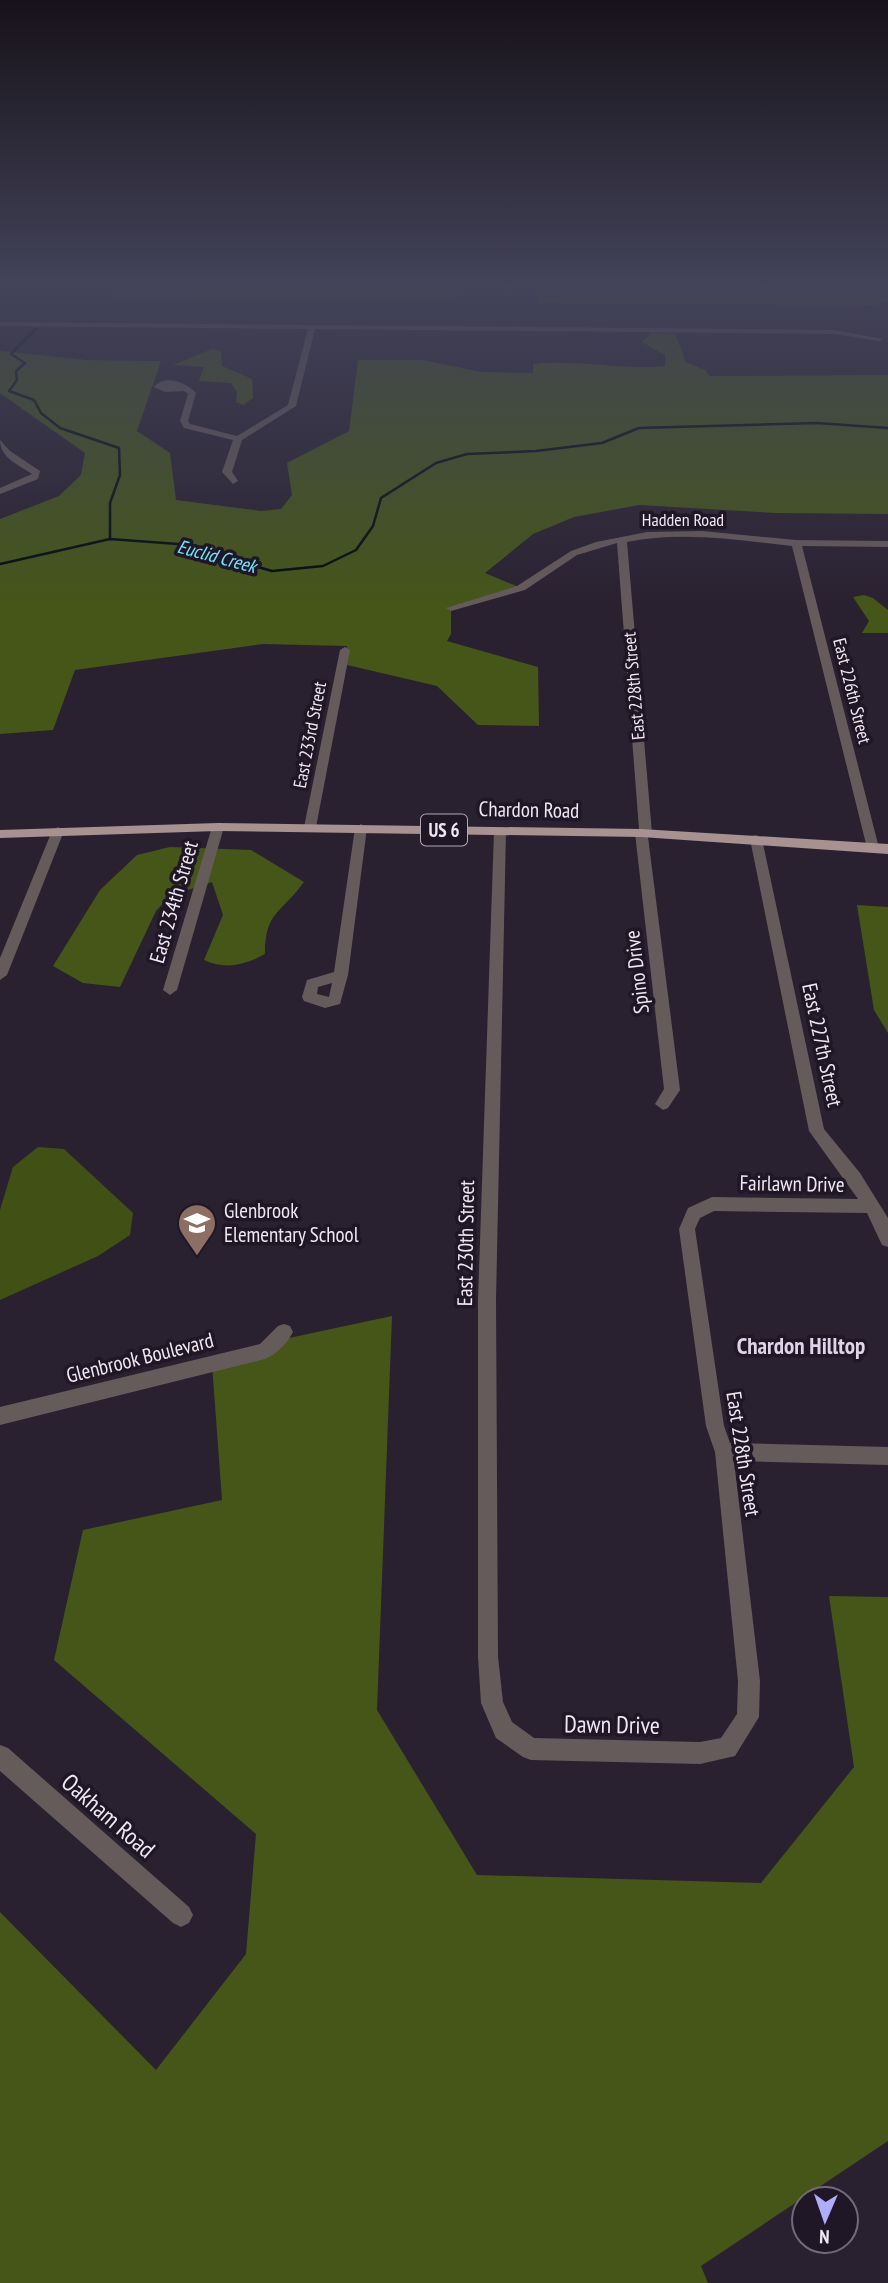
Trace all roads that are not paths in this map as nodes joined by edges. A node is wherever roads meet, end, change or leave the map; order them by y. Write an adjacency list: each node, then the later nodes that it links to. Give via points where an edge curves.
1 (191, 395): 3 (street, via 185,425)
2 (295, 395): 3 (street, via 292,406)
3 (238, 439): 5 (street, via 227,472)
4 (0, 443): 6 (street, via 37,473)
5 (233, 481)
6 (0, 491)
7 (622, 539): 8 (street, Hadden Road, via 702,534); 10 (street, Hadden Road, via 574,553 522,588); 17 (street, East 228th Street)
8 (796, 543): 9 (street, Hadden Road); 20 (street, East 226th Street)
9 (888, 544)
10 (451, 608)
11 (345, 650): 13 (street, East 233rd Street)
12 (218, 827): 13 (main road, Chardon Road / US 6); 15 (main road, Chardon Road / US 6); 23 (street, East 234th Street)
13 (310, 827): 14 (main road, Chardon Road / US 6)
14 (361, 828): 16 (main road, Chardon Road / US 6); 22 (street)
15 (58, 831): 18 (main road, Chardon Road / US 6); 21 (street)
16 (500, 831): 17 (main road, Chardon Road / US 6); 32 (street, East 230th Street, via 487,1296)
17 (643, 833): 19 (main road, Chardon Road / US 6); 24 (street, Spino Drive, via 672,1090)
18 (0, 834)
19 (757, 839): 20 (main road, Chardon Road / US 6); 26 (street, East 227th Street, via 817,1130)
20 (881, 848)
21 (0, 975)
22 (341, 975)
23 (170, 990)
24 (663, 1104)
25 (712, 1204): 26 (street, Fairlawn Drive); 30 (street, East 228th Street, via 694,1213 687,1229 715,1426)
26 (871, 1206): 27 (street, East 227th Street)
27 (888, 1240)
28 (284, 1332): 29 (street, Glenbrook Boulevard, via 265,1351)
29 (0, 1416)
30 (724, 1452): 31 (street); 33 (street, East 228th Street)
31 (887, 1456)
32 (488, 1657): 33 (street, Dawn Drive, via 492,1703 504,1730 531,1749 700,1752 727,1748 748,1717)
33 (750, 1681)
34 (0, 1756): 35 (street, Oakham Road)
35 (181, 1915)

